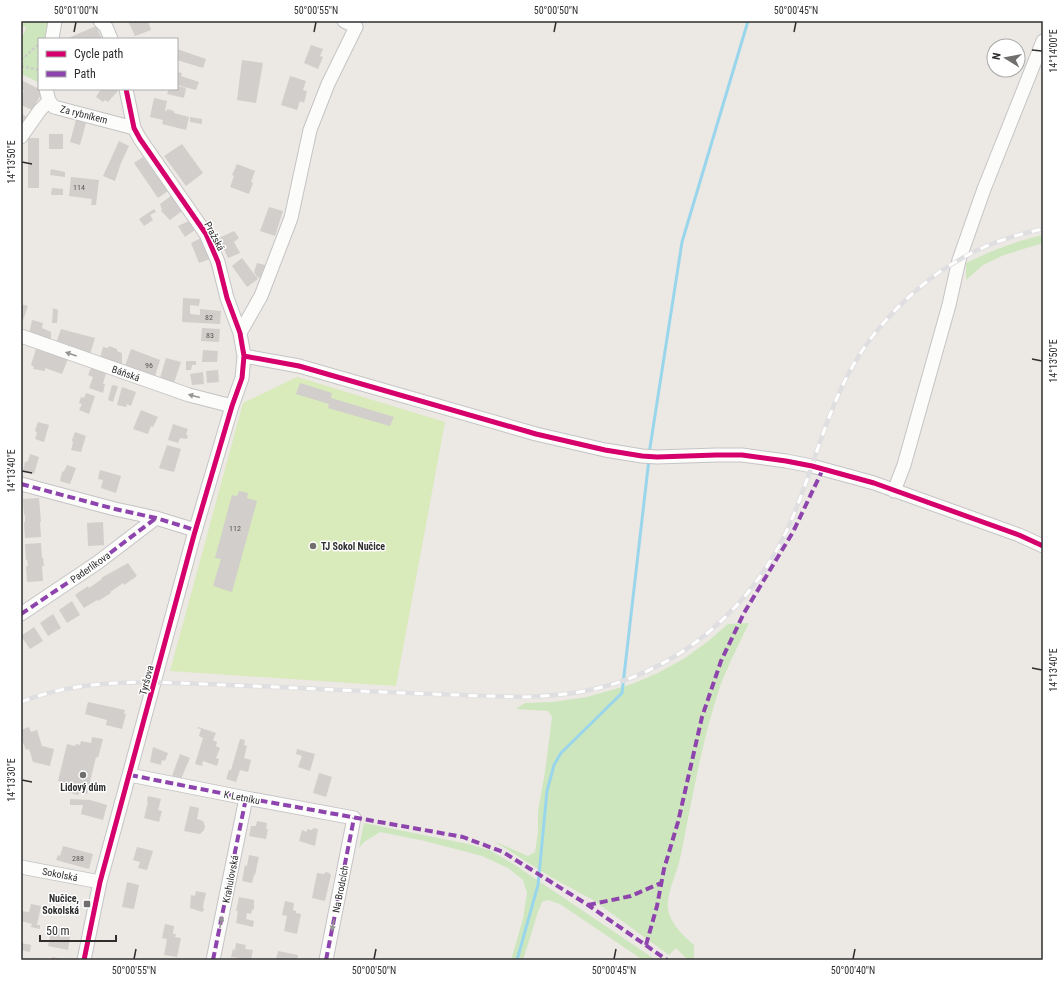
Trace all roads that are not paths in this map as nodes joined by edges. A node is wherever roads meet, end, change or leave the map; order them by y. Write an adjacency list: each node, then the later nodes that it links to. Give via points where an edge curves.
1 (55, 21): 4 (street)
2 (100, 21): 5 (street, via 106,27)
3 (344, 21): 11 (street, via 356,27 328,84 310,130 291,218 261,296)
4 (52, 38)
5 (110, 38)
6 (1043, 41): 16 (street, via 962,248 913,434)
7 (126, 90): 9 (street, Pražská)
8 (48, 95): 9 (street, Za rybníkem, via 54,107); 10 (street)
9 (134, 128): 11 (street, Pražská, via 206,234 218,262 227,298)
10 (21, 137)
11 (240, 333): 13 (street, Pražská)
12 (21, 336): 14 (street, Báňská, one-way to 12, via 189,395)
13 (244, 356): 14 (street, Pražská, via 242,378); 16 (street, via 299,366 536,434 605,450 657,457 716,454 761,457 812,466)
14 (232, 406): 18 (street, Tyršova)
15 (21, 484): 17 (street)
16 (894, 491): 19 (street, via 1019,535)
17 (156, 518): 18 (street); 20 (street, Paderlíkova, via 97,563)
18 (195, 530): 21 (street, Tyršova)
19 (1043, 546)
20 (21, 614)
21 (130, 775): 22 (street, K Letníku); 25 (street, Tyršova)
22 (246, 798): 23 (street, K Letníku); 27 (street, Krahulovská, one-way to 22)
23 (354, 818): 28 (street, Na Brodcích, one-way to 28)
24 (21, 867): 25 (street, Sokolská)
25 (100, 882): 26 (street, Tyršova)
26 (84, 960)
27 (213, 960)
28 (326, 960)

